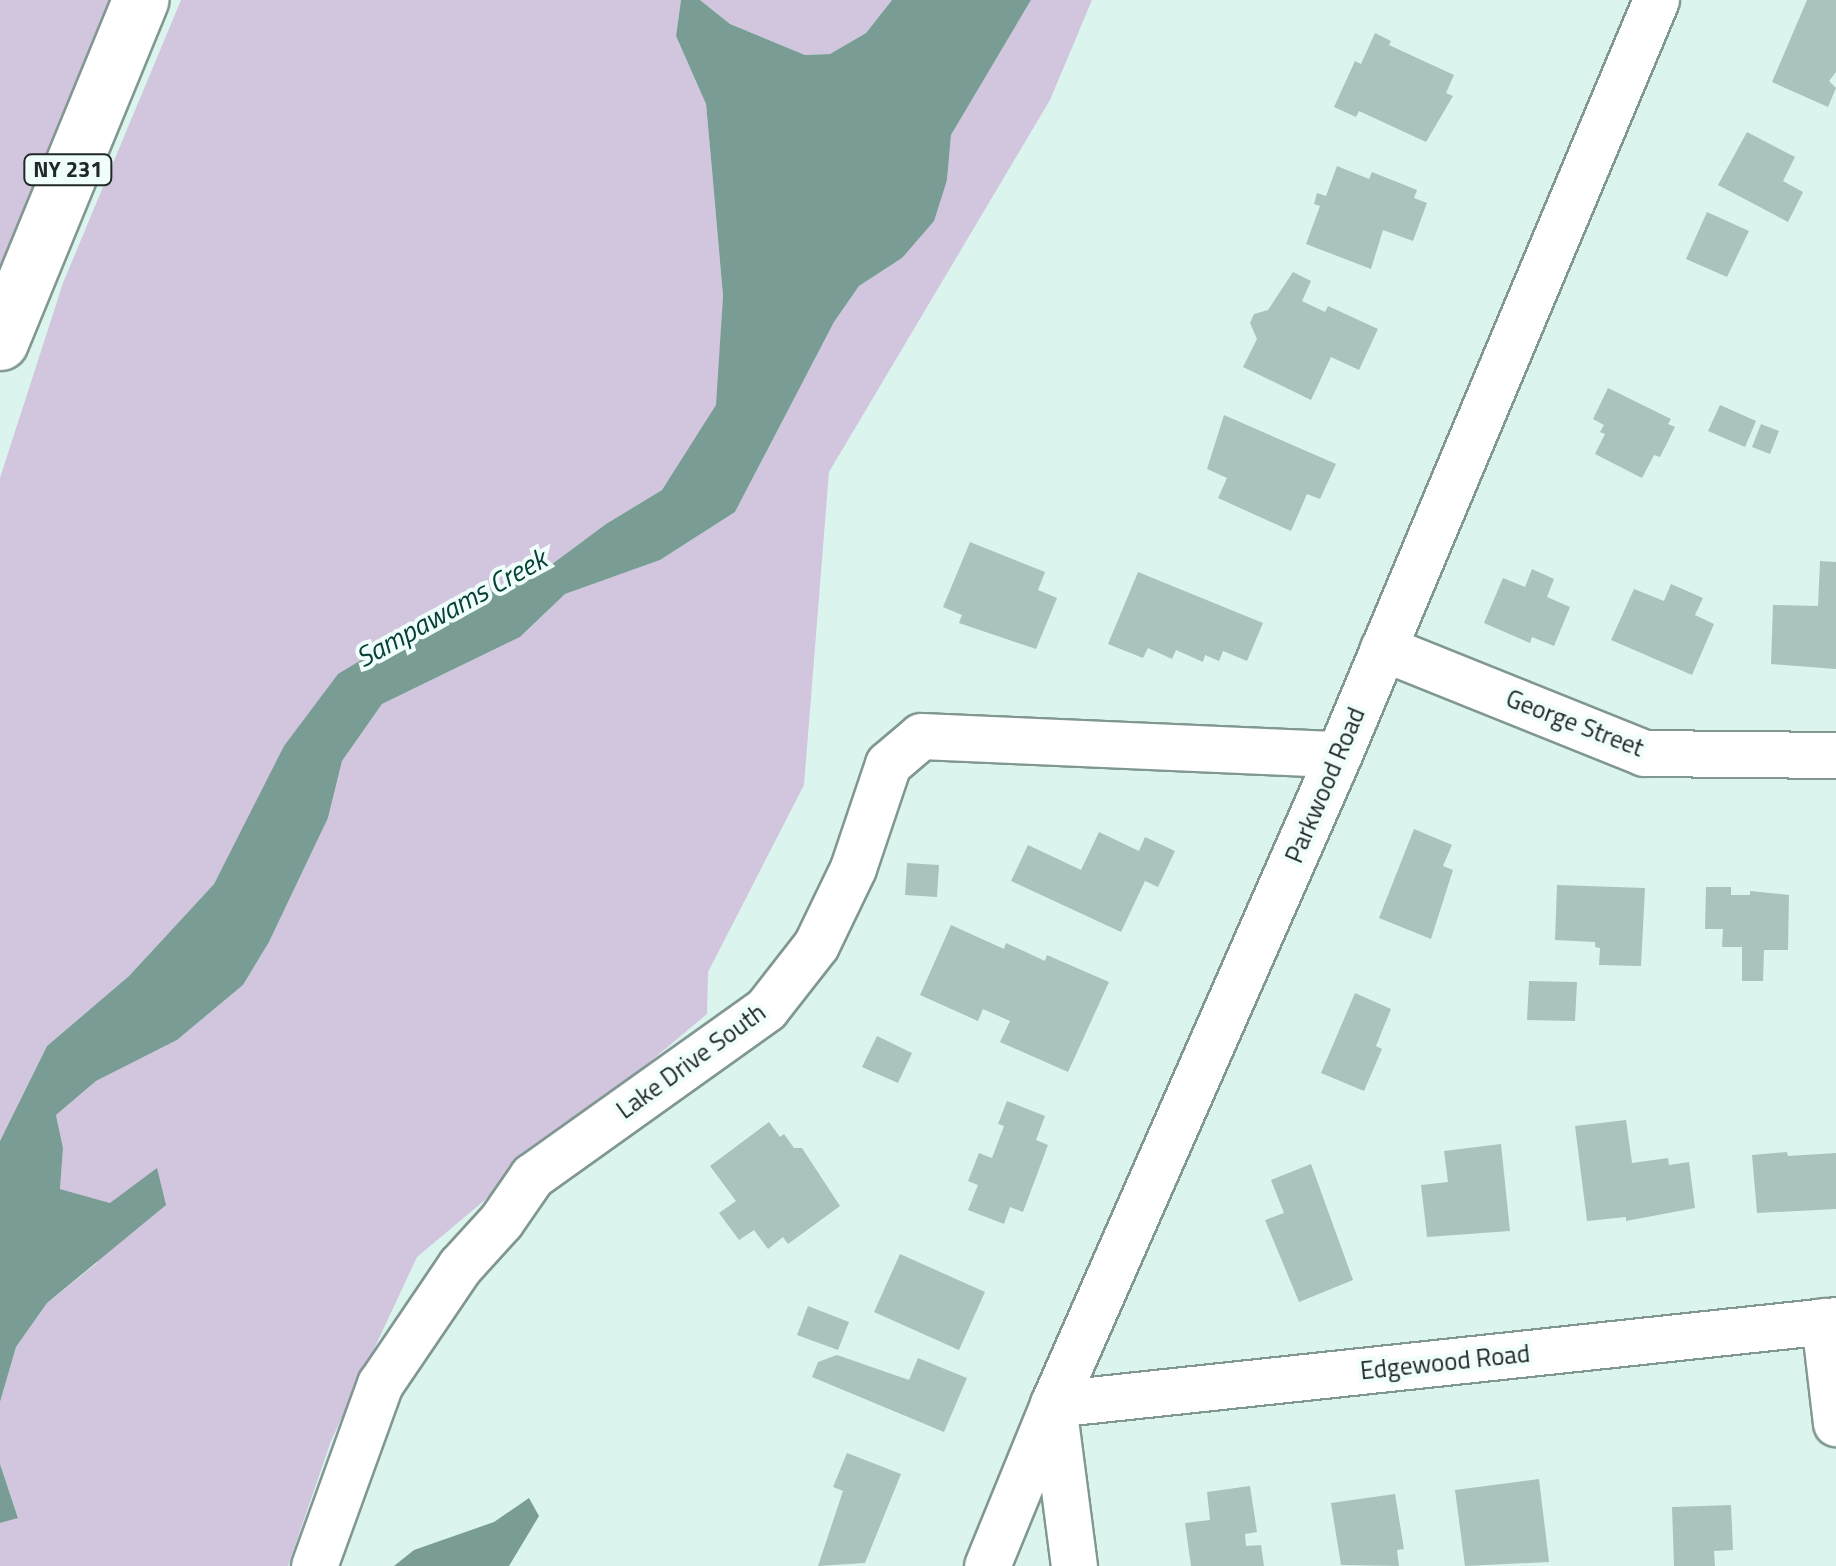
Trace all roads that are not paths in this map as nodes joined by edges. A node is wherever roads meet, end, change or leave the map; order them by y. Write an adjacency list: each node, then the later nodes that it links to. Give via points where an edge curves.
1 (140, 0): 3 (main road, NY 231)
2 (1656, 0): 4 (street, Parkwood Road)
3 (0, 342)
4 (1383, 648): 5 (street, Parkwood Road); 6 (street, George Street, via 1644,753)
5 (1340, 754): 8 (street, Parkwood Road); 10 (street, Lake Drive South, via 921,736 888,764 853,868 816,945 766,1009 532,1176 460,1266 380,1384)
6 (1836, 755)
7 (1830, 1320): 8 (street, Edgewood Road); 9 (street)
8 (1053, 1404): 11 (street, Parkwood Road); 12 (street)
9 (1836, 1423)
10 (314, 1566)
11 (987, 1566)
12 (1074, 1566)

